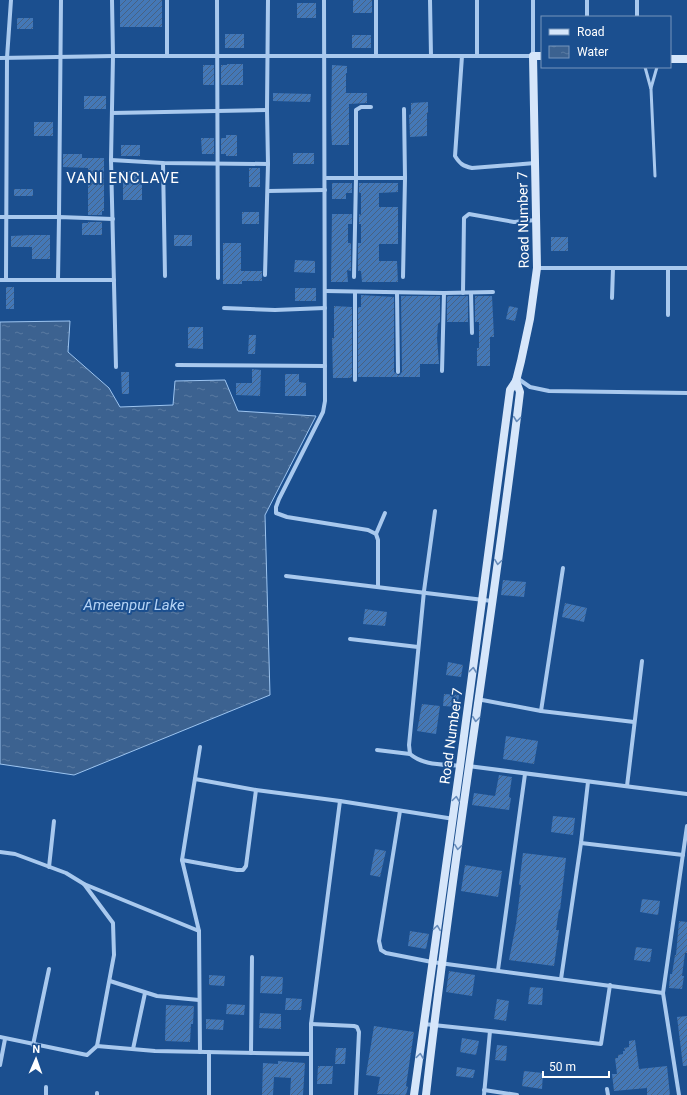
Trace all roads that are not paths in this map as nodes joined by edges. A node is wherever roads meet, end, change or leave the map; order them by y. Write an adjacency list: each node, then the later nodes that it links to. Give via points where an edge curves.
1 (10, 0): 29 (street)
2 (61, 0): 27 (street)
3 (112, 0): 17 (street)
4 (167, 0): 16 (street)
5 (216, 0): 18 (street)
6 (268, 0): 19 (street)
7 (324, 0): 20 (street)
8 (376, 0): 21 (street)
9 (430, 0): 22 (street)
10 (477, 0): 24 (street)
11 (533, 0): 25 (street)
12 (587, 0): 14 (street)
13 (637, 0): 15 (street)
14 (587, 16)
15 (637, 16)
16 (167, 55): 17 (street); 18 (street)
17 (113, 56): 27 (street); 39 (street)
18 (217, 56): 19 (street); 38 (street)
19 (267, 56): 20 (street); 37 (street)
20 (324, 56): 21 (street); 46 (street)
21 (376, 56): 22 (street)
22 (431, 56): 23 (street)
23 (462, 56): 24 (street); 42 (street, via 455,156 459,163 472,168)
24 (477, 56): 25 (street)
25 (533, 56): 26 (street); 42 (street, Road Number 7)
26 (541, 56)
27 (61, 57): 29 (street); 53 (street)
28 (0, 58): 29 (street)
29 (7, 58): 52 (street)
30 (671, 59): 31 (street)
31 (687, 59)
32 (645, 68): 34 (lane)
33 (657, 68): 34 (lane)
34 (651, 89): 45 (lane)
35 (371, 107): 47 (street, via 356,110)
36 (404, 109): 48 (street)
37 (267, 110): 38 (street); 44 (street)
38 (217, 112): 39 (street); 43 (street)
39 (112, 113): 40 (street)
40 (111, 160): 41 (street); 54 (street)
41 (163, 163): 43 (street); 61 (street)
42 (535, 163): 55 (street, Road Number 7)
43 (218, 164): 44 (street); 64 (street)
44 (268, 164): 50 (street)
45 (655, 176)
46 (325, 178): 47 (street); 49 (street)
47 (356, 178): 48 (street); 62 (street)
48 (405, 178): 63 (street)
49 (325, 190): 50 (street); 69 (street)
50 (268, 191): 60 (street)
51 (0, 217): 52 (street)
52 (6, 217): 53 (street); 66 (street)
53 (59, 217): 54 (street); 67 (street)
54 (113, 219): 68 (street)
55 (536, 220): 56 (street, Road Number 7); 74 (street, via 514,222 469,214 464,218)
56 (537, 268): 57 (street); 86 (street, Road Number 7, via 530,319)
57 (613, 268): 58 (street); 76 (street)
58 (668, 268): 59 (street); 79 (street)
59 (687, 268)
60 (265, 275)
61 (165, 276)
62 (354, 277)
63 (403, 277)
64 (218, 278)
65 (0, 280): 66 (street)
66 (6, 280): 67 (street)
67 (58, 280): 68 (street)
68 (114, 280): 83 (street)
69 (325, 292): 70 (street); 78 (street)
70 (354, 292): 72 (street); 87 (street)
71 (493, 292): 75 (street)
72 (397, 293): 73 (street); 85 (street)
73 (444, 293): 74 (street); 84 (street)
74 (463, 293): 75 (street)
75 (471, 293): 80 (street)
76 (612, 298)
77 (224, 308): 78 (street)
78 (325, 308): 82 (street)
79 (668, 314)
80 (472, 333)
81 (176, 365): 82 (street)
82 (325, 366): 91 (street, via 323,412 279,499 276,513 368,530)
83 (116, 367)
84 (442, 371)
85 (398, 372)
86 (517, 379): 88 (street, via 530,387 549,391); 92 (street, Road Number 7, via 510,390); 93 (street, Road Number 7, one-way to 93, via 520,392)
87 (354, 380)
88 (687, 393)
89 (435, 512): 97 (street)
90 (385, 513): 91 (street)
91 (376, 534): 96 (street)
92 (490, 536): 93 (street); 98 (street, Road Number 7)
93 (502, 538): 99 (street, Road Number 7, one-way to 99)
94 (563, 568): 105 (street)
95 (286, 576): 96 (street)
96 (378, 586): 97 (street)
97 (424, 592): 98 (street); 101 (street)
98 (482, 599): 99 (street); 103 (street, Road Number 7, one-way to 98)
99 (492, 601): 104 (street, Road Number 7)
100 (350, 639): 101 (street)
101 (418, 647): 109 (street)
102 (642, 661): 106 (street)
103 (469, 698): 104 (street); 110 (street, Road Number 7)
104 (479, 699): 105 (street); 111 (street, Road Number 7, one-way to 111)
105 (541, 711): 106 (street)
106 (634, 722): 115 (street)
107 (200, 747): 113 (street)
108 (377, 750): 109 (street)
109 (410, 754): 110 (street, via 427,762)
110 (460, 766): 111 (street); 120 (street, Road Number 7, one-way to 110)
111 (470, 766): 112 (street); 121 (street, Road Number 7)
112 (525, 774): 114 (street); 135 (street)
113 (195, 779): 116 (street); 127 (street)
114 (588, 782): 115 (street); 124 (street)
115 (627, 786): 117 (street)
116 (256, 790): 118 (street); 127 (street, via 246,866 243,870)
117 (687, 794)
118 (340, 801): 119 (street); 142 (street)
119 (400, 811): 120 (street); 132 (street, via 380,946 386,953)
120 (453, 819): 121 (street); 132 (street, Road Number 7, one-way to 120)
121 (462, 820): 133 (street, Road Number 7, one-way to 133)
122 (54, 821): 128 (street)
123 (687, 826): 126 (street)
124 (581, 842): 126 (street); 136 (street)
125 (0, 852): 128 (street, via 15,854)
126 (683, 855): 140 (street)
127 (182, 860): 130 (street)
128 (49, 866): 129 (street)
129 (84, 884): 130 (street); 137 (street, via 113,923 114,955)
130 (199, 931): 141 (street)
131 (252, 957): 153 (street)
132 (432, 962): 133 (street); 143 (street, Road Number 7)
133 (442, 963): 135 (street); 144 (street, Road Number 7)
134 (50, 969): 148 (street)
135 (498, 970): 136 (street)
136 (561, 979): 138 (street)
137 (110, 981): 139 (street); 149 (street)
138 (610, 985): 140 (street); 145 (street, via 601,1044)
139 (145, 992): 141 (street, via 157,996); 150 (street)
140 (664, 992): 167 (street)
141 (199, 1000): 151 (street)
142 (311, 1024): 154 (street); 162 (street, via 354,1026 358,1029)
143 (424, 1024): 144 (street); 163 (street, Road Number 7, one-way to 143)
144 (434, 1026): 145 (street); 164 (street, Road Number 7)
145 (490, 1031): 158 (street)
146 (0, 1038): 147 (street)
147 (5, 1039): 148 (street); 155 (street)
148 (33, 1045): 149 (street, via 87,1055)
149 (97, 1046): 150 (street)
150 (133, 1049): 151 (street)
151 (200, 1052): 152 (street)
152 (209, 1052): 153 (street); 160 (street)
153 (251, 1053): 154 (street)
154 (310, 1054): 161 (street)
155 (0, 1065)
156 (46, 1087): 159 (street)
157 (607, 1089): 166 (street)
158 (484, 1093): 165 (street)
159 (46, 1095)
160 (209, 1095)
161 (311, 1095)
162 (356, 1095)
163 (414, 1095)
164 (426, 1095)
165 (517, 1095)
166 (608, 1095)
167 (679, 1095)

